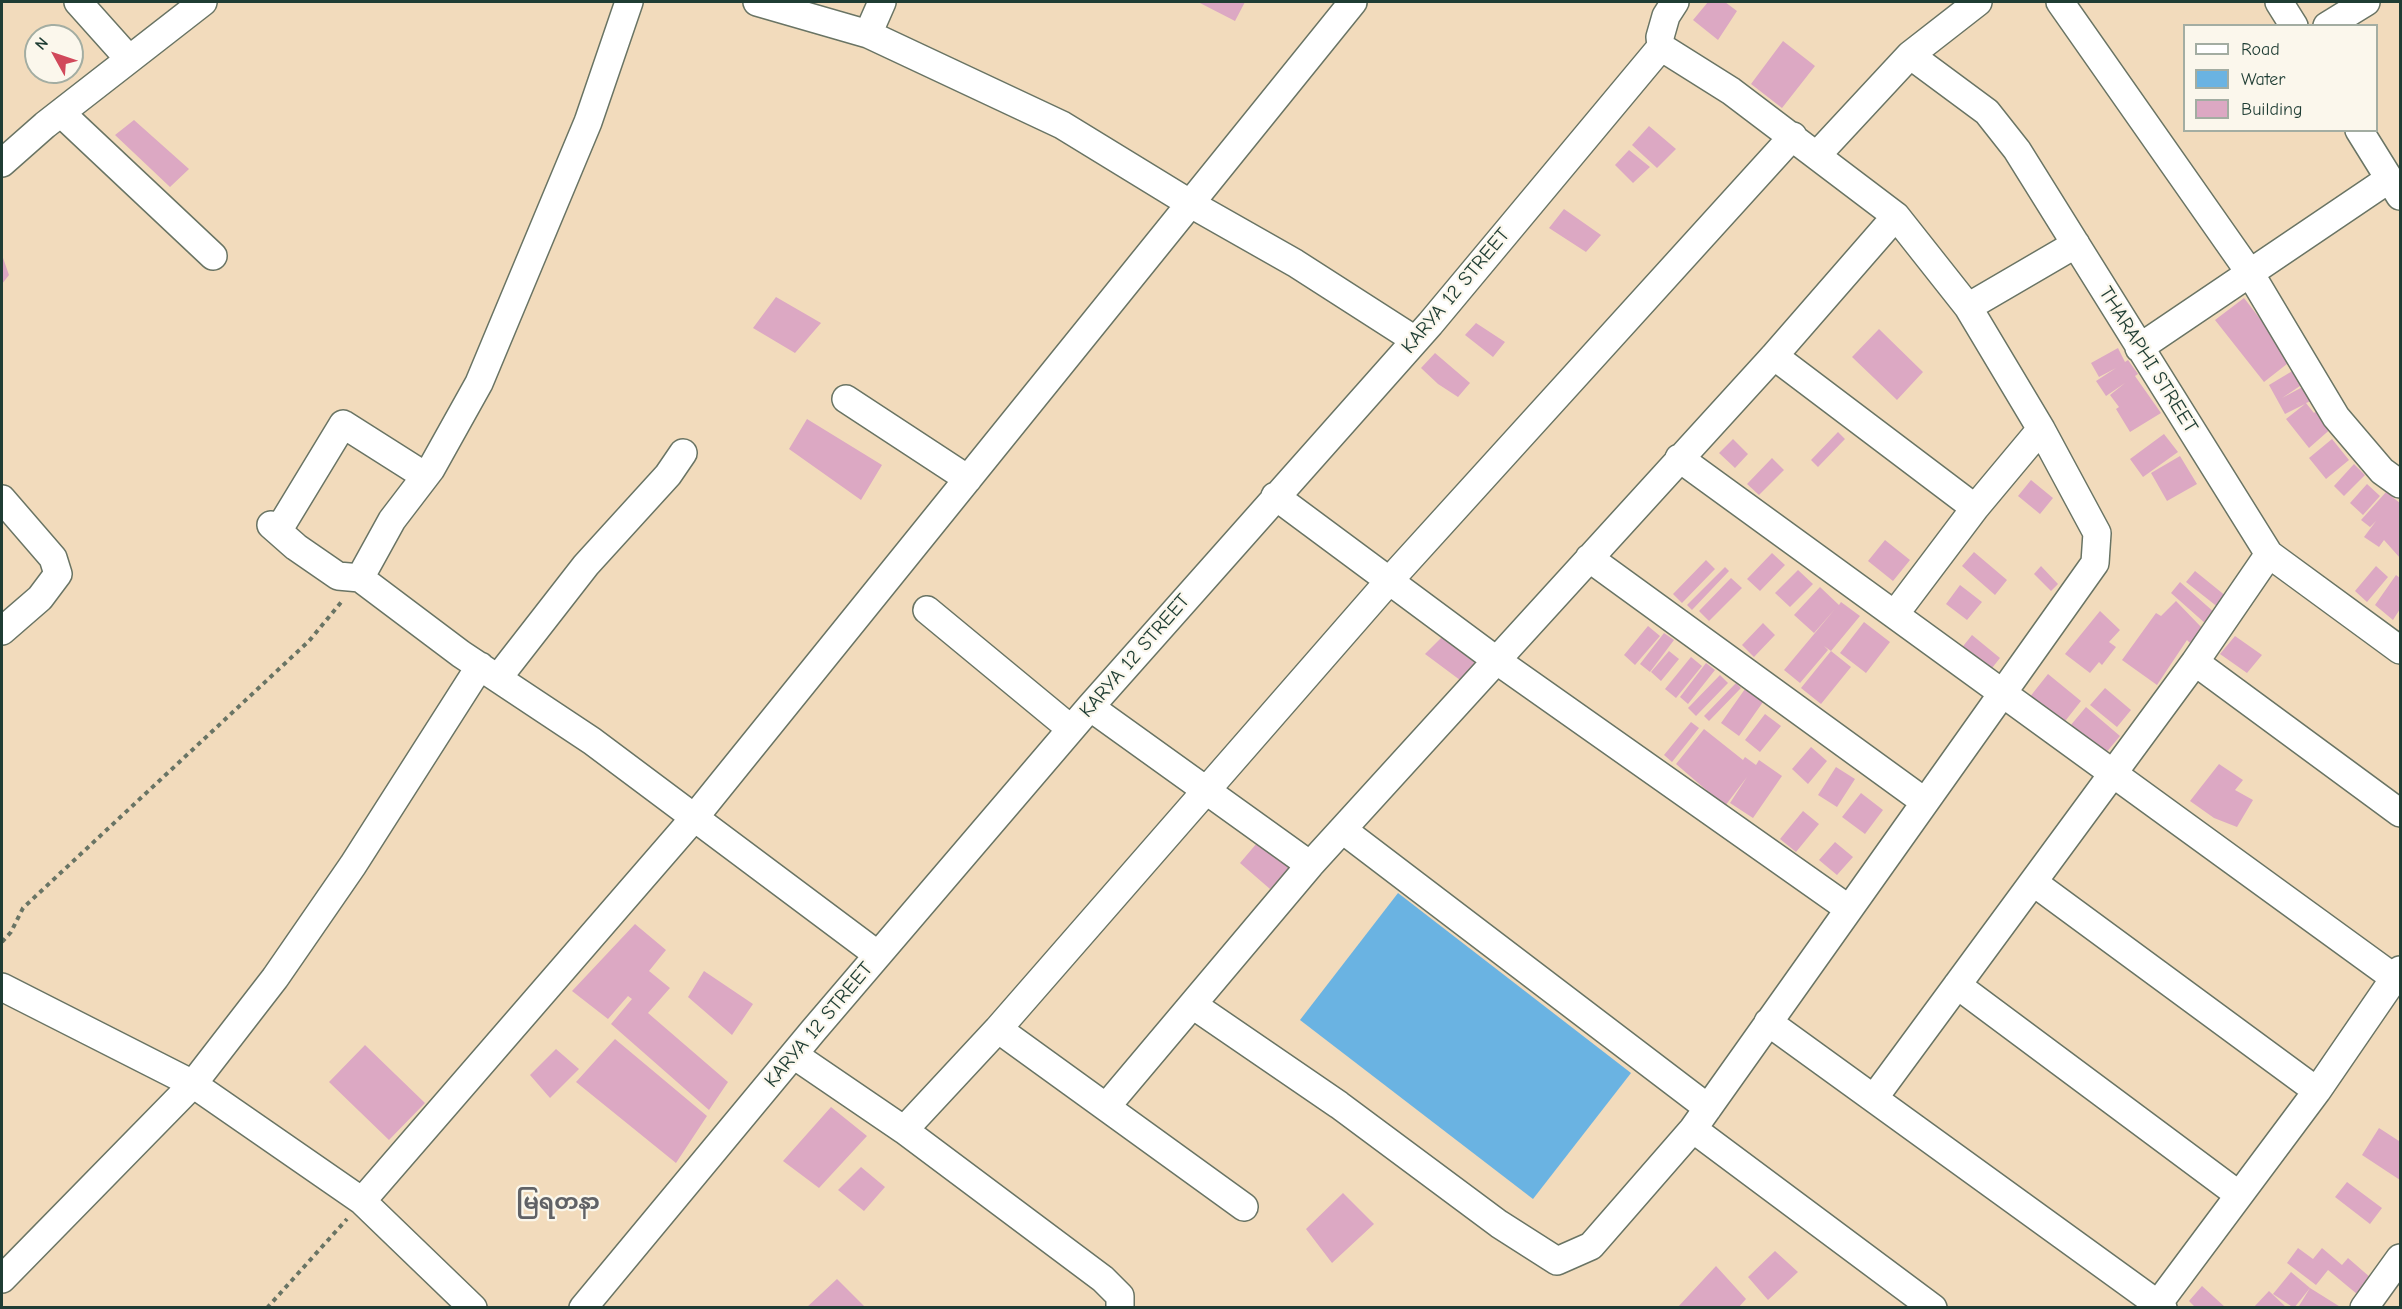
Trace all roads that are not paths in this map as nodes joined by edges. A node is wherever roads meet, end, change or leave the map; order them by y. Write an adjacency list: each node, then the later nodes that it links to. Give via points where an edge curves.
1 (78, 2): 17 (street)
2 (203, 2): 17 (street)
3 (629, 2): 37 (street, via 588,122 504,327 479,383)
4 (757, 2): 14 (street)
5 (882, 2): 14 (street)
6 (1353, 2): 24 (street)
7 (1675, 2): 15 (street, via 1666,16)
8 (1978, 2): 16 (street)
9 (2060, 2): 28 (street)
10 (2279, 2): 12 (street)
11 (2366, 2): 13 (street)
12 (2293, 24)
13 (2330, 24)
14 (868, 34): 24 (street, via 1062,125)
15 (1661, 47): 20 (street); 30 (street, KARYA 12 STREET)
16 (1910, 55): 21 (street); 26 (street, THARAPHI STREET, via 1987,112 2018,150)
17 (129, 59): 18 (street)
18 (62, 113): 22 (street); 27 (street)
19 (2360, 132): 23 (street)
20 (1793, 136): 21 (street); 46 (street)
21 (1818, 154): 25 (street)
22 (2, 163)
23 (2395, 188): 28 (street)
24 (1191, 204): 30 (street, via 1295,263); 38 (street)
25 (1896, 216): 29 (street); 32 (street)
26 (2076, 244): 29 (street); 31 (street, THARAPHI STREET)
27 (213, 256)
28 (2250, 273): 31 (street); 39 (street, via 2336,417 2382,471)
29 (1968, 307): 34 (street)
30 (1415, 340): 40 (street, KARYA 12 STREET)
31 (2139, 348): 43 (street, THARAPHI STREET)
32 (1774, 356): 36 (street); 42 (street)
33 (846, 399): 38 (street)
34 (2041, 429): 42 (street); 54 (street, via 2097,533 2095,563)
35 (683, 453): 53 (street, via 668,475)
36 (1679, 458): 44 (street); 48 (street)
37 (425, 476): 45 (street, via 392,520); 45 (street, via 343,424 275,528 338,576)
38 (968, 478): 61 (street)
39 (2400, 484)
40 (1275, 496): 46 (street); 55 (street, KARYA 12 STREET)
41 (2, 499): 49 (street, via 53,558 58,574 40,597)
42 (1975, 508): 48 (street)
43 (2270, 554): 50 (street, THARAPHI STREET); 52 (street)
44 (1589, 558): 51 (street); 59 (street)
45 (360, 578): 53 (street)
46 (1389, 581): 51 (street); 58 (street)
47 (927, 610): 56 (street)
48 (1895, 614): 54 (street)
49 (2, 631)
50 (2400, 650)
51 (1496, 660): 62 (street); 65 (street)
52 (2195, 662): 57 (street); 60 (street)
53 (489, 672): 61 (street, via 592,741); 74 (street, via 288,959)
54 (2003, 692): 57 (street); 59 (street)
55 (1090, 706): 56 (street, KARYA 12 STREET); 58 (street)
56 (1071, 729): 66 (street, KARYA 12 STREET)
57 (2114, 772): 64 (street); 67 (street)
58 (1207, 791): 63 (street); 72 (street)
59 (1925, 802): 65 (street)
60 (2400, 813)
61 (694, 818): 66 (street); 81 (street)
62 (1343, 830): 63 (street); 78 (street)
63 (1310, 866): 70 (street)
64 (2033, 882): 68 (street); 75 (street)
65 (1850, 909): 71 (street)
66 (878, 955): 73 (street, KARYA 12 STREET)
67 (2398, 977): 75 (street)
68 (1957, 985): 76 (street); 80 (street)
69 (2, 987): 74 (street)
70 (1193, 1005): 77 (street); 78 (street, via 1339,1105 1499,1224 1557,1261 1591,1246)
71 (1768, 1022): 76 (street); 78 (street)
72 (998, 1029): 77 (street); 79 (street)
73 (794, 1055): 79 (street); 87 (street, KARYA 12 STREET)
74 (193, 1084): 81 (street); 84 (street)
75 (2317, 1091): 80 (street)
76 (1874, 1098): 85 (street)
77 (1106, 1107): 82 (street)
78 (1701, 1118): 89 (street)
79 (904, 1130): 88 (street, via 1103,1279 1120,1296)
80 (2239, 1195): 85 (street)
81 (362, 1202): 86 (street)
82 (1244, 1207)
83 (2400, 1258): 90 (street)
84 (2, 1278)
85 (2161, 1306)
86 (473, 1308)
87 (583, 1308)
88 (1120, 1308)
89 (1933, 1308)
90 (2364, 1308)

